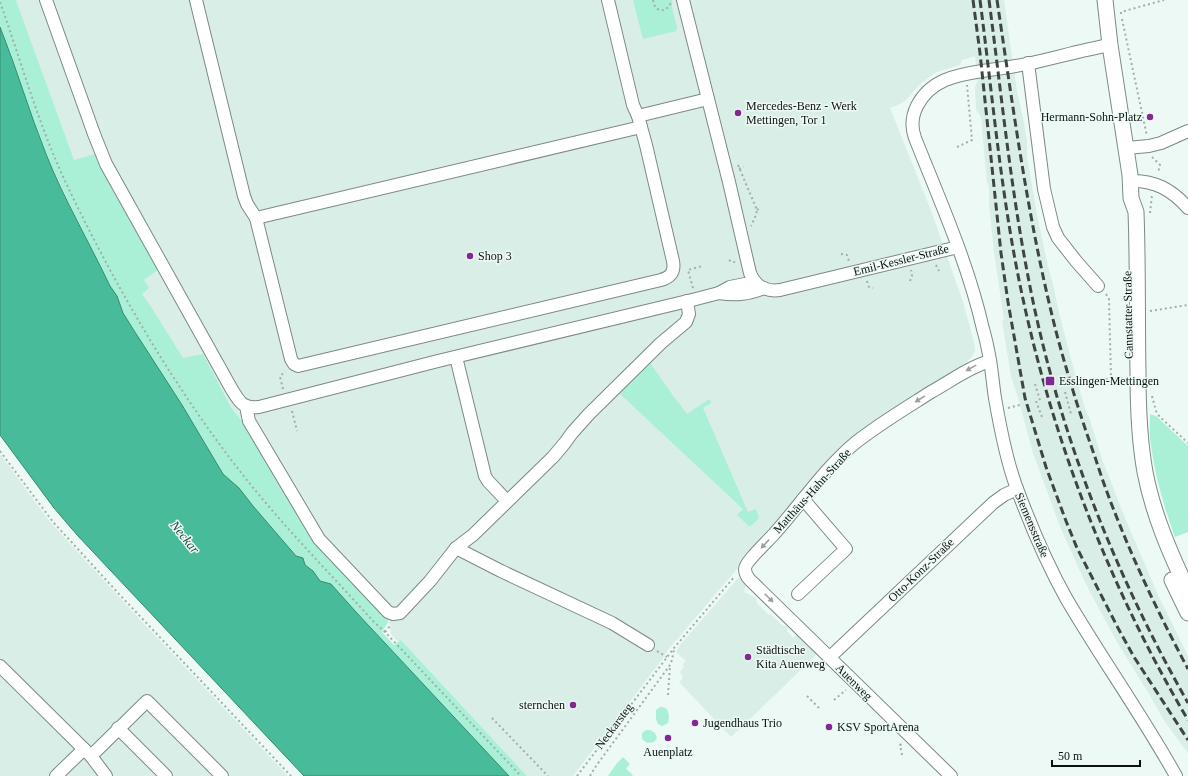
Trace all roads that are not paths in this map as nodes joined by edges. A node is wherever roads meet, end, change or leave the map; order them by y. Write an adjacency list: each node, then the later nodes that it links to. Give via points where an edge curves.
1 (46, 0): 22 (street, via 106,164 231,388 240,402)
2 (196, 0): 15 (street, via 244,196)
3 (608, 0): 9 (street)
4 (677, 0): 8 (street)
5 (1105, 0): 6 (main road, Cannstatter Straße)
6 (1110, 45): 7 (street, Emil-Kessler-Straße); 11 (main road, Cannstatter Straße)
7 (1028, 63): 16 (street, Emil-Kessler-Straße, via 944,80 929,90 914,115 912,124 915,138); 18 (street, via 1044,189 1053,227 1072,256)
8 (708, 99): 9 (street); 17 (street, via 750,273)
9 (639, 122): 15 (street); 15 (street, via 673,261 672,274 661,280 296,366 291,359)
10 (1188, 131): 11 (street, via 1148,146)
11 (1126, 148): 12 (main road, Cannstatter Straße)
12 (1130, 181): 13 (main road, Cannstatter Straße); 14 (street, via 1155,184 1173,193)
13 (1131, 198): 28 (main road, Cannstatter Straße, via 1136,214 1138,378 1142,456 1154,511); 28 (main road, Cannstatter Straße, via 1126,214 1130,434 1134,465 1139,492 1153,536)
14 (1188, 208)
15 (256, 218)
16 (958, 247): 17 (street, Emil-Kessler-Straße, via 780,290 770,290); 21 (street, Siemensstraße, via 977,306)
17 (760, 285): 19 (street, Emil-Kessler-Straße, via 730,287 719,293)
18 (1098, 286)
19 (691, 300): 20 (street, Emil-Kessler-Straße); 25 (street, via 686,322 622,381 572,433 553,457)
20 (456, 357): 22 (street, Emil-Kessler-Straße, via 259,407); 25 (street, via 485,476)
21 (990, 361): 23 (street, Siemensstraße, via 1000,424); 24 (street, Matthäus-Hahn-Straße, one-way to 24, via 973,367 864,436 832,465)
22 (246, 406): 26 (street, via 249,421 319,539 388,612 400,613)
23 (1017, 489): 32 (street, Otto-Konz-Straße, via 1004,494 993,503); 41 (street, Siemensstraße, via 1044,554 1066,596)
24 (803, 499): 27 (street, Matthäus-Hahn-Straße, one-way to 27, via 748,562); 29 (street, via 846,549)
25 (507, 501): 26 (street)
26 (456, 548): 31 (street, via 612,623)
27 (745, 569): 32 (street, Auenweg, one-way to 32, via 750,580)
28 (1183, 583): 30 (main road, Cannstatter Straße)
29 (798, 594)
30 (1188, 613)
31 (648, 645)
32 (830, 657): 40 (street, Auenweg)
33 (0, 666): 35 (street)
34 (118, 728): 35 (street); 38 (street); 39 (street, via 147,701)
35 (87, 752): 36 (street); 37 (street)
36 (56, 776)
37 (106, 776)
38 (166, 776)
39 (222, 776)
40 (951, 776)
41 (1176, 776)

